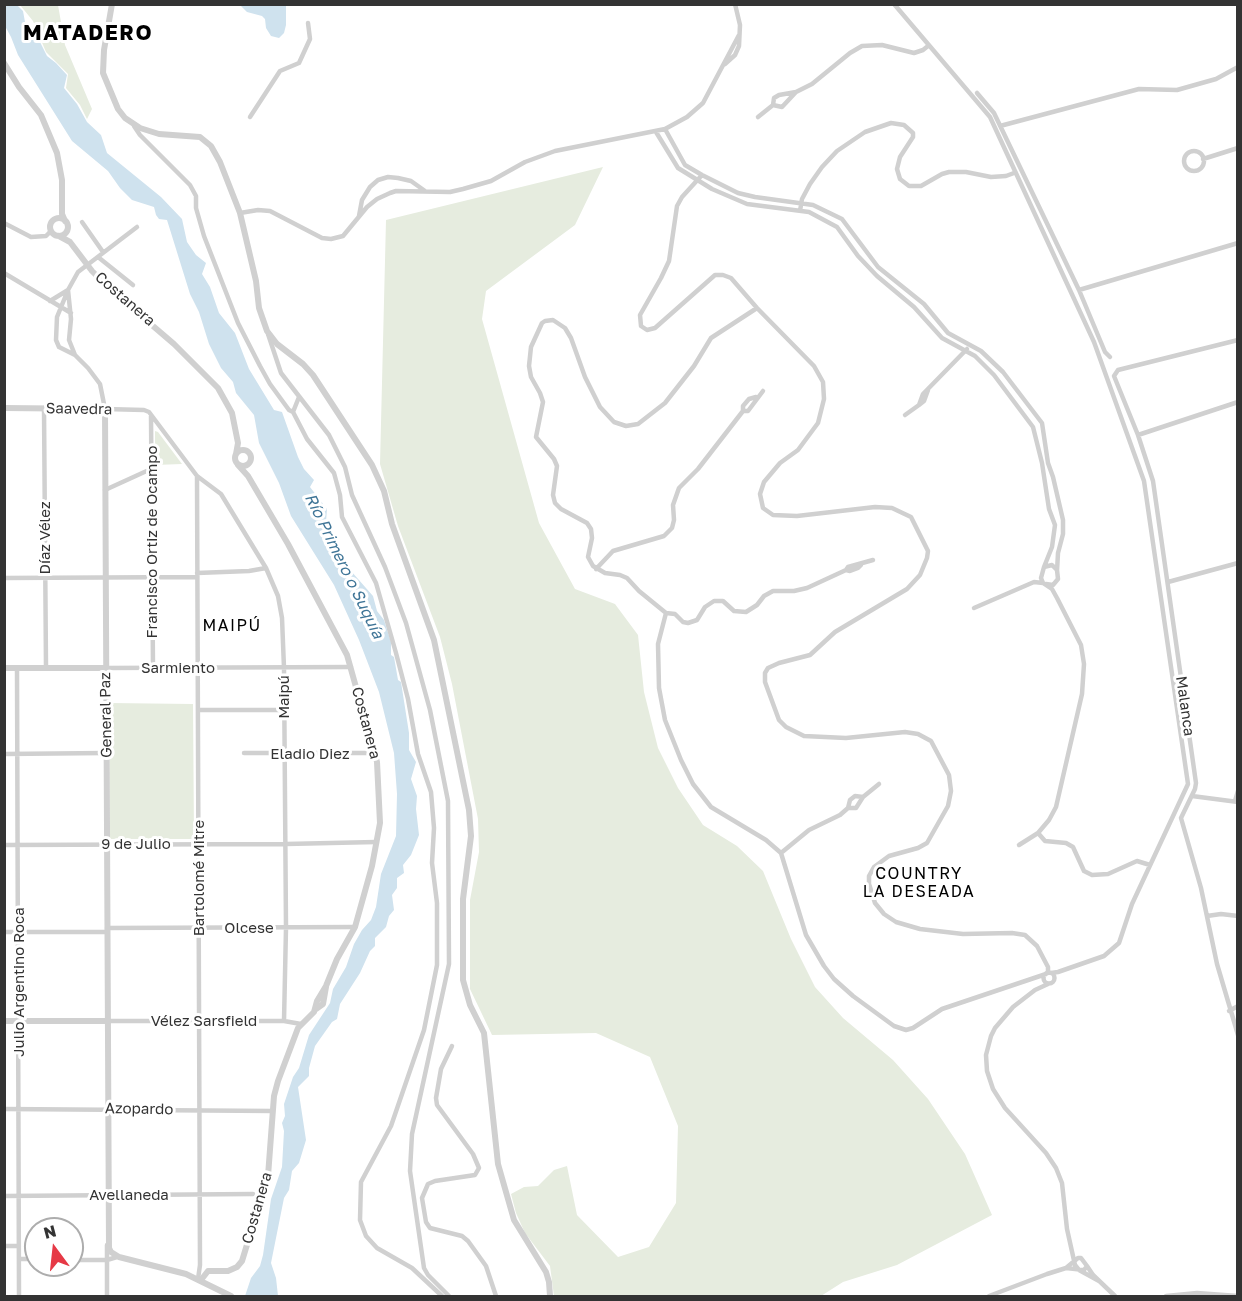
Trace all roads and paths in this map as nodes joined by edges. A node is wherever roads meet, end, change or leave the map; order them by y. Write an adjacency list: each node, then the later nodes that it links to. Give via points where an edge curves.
1 (112, 4): 13 (street, via 103,73 118,109)
2 (735, 4): 15 (street, via 739,18 737,51 703,103)
3 (894, 4): 5 (street)
4 (308, 23): 11 (street, via 310,39 299,63 280,71)
5 (928, 46): 8 (street, via 914,53 882,45 862,46); 21 (street, via 988,114)
6 (4, 63): 26 (street, Costanera, via 41,116 57,153 62,180)
7 (1238, 67): 14 (street, via 1216,79 1177,90 1139,89)
8 (796, 92): 10 (street, via 782,107); 10 (street, via 779,95)
9 (977, 93): 14 (street, via 993,110)
10 (773, 105): 12 (street)
11 (250, 117)
12 (758, 117)
13 (134, 125): 28 (street, via 153,133 204,139 220,162); 66 (street, via 190,185 204,236 238,323 270,384)
14 (1000, 126): 48 (street)
15 (665, 129): 16 (street); 18 (street)
16 (656, 132): 19 (street); 24 (street, via 555,151 470,188)
17 (1238, 148): 20 (street)
18 (677, 151): 19 (street); 22 (street, via 685,165)
19 (670, 155): 23 (street, via 678,168)
20 (1203, 159): 20 (street, via 1196,171 1184,163 1187,154 1194,151)
21 (1014, 173): 25 (street, via 991,177 949,172 921,186 909,186 900,179 897,169 913,133 904,124 891,123 865,132 837,151 815,176); 129 (street, via 1094,342 1144,481 1188,780)
22 (702, 175): 23 (street); 25 (street, via 738,193)
23 (698, 181): 27 (street, via 741,202); 51 (street, via 677,206 669,261 640,315 641,326 647,330 655,328 719,274 731,278)
24 (426, 192): 30 (street, via 390,193 367,207); 30 (street, via 405,180 378,180 362,200)
25 (801, 203): 27 (street); 44 (street, via 842,219 869,257)
26 (61, 209): 29 (street, Costanera); 31 (street, Costanera)
27 (800, 211): 45 (street, via 813,213 837,227)
28 (240, 213): 30 (street, via 270,211 331,239 343,236); 53 (street)
29 (55, 219): 31 (street); 36 (street, Costanera)
30 (359, 219)
31 (65, 221): 35 (street, Costanera)
32 (82, 222): 40 (street)
33 (4, 223): 36 (street, via 32,237 46,236)
34 (137, 227): 40 (street)
35 (67, 229): 37 (street); 38 (street, Costanera)
36 (51, 231): 37 (street, Costanera)
37 (59, 236): 38 (street, Costanera)
38 (70, 242): 42 (street, Costanera)
39 (1238, 243): 48 (street)
40 (103, 252): 41 (street)
41 (98, 257): 42 (street); 46 (street)
42 (87, 264): 47 (street); 71 (street, Costanera, via 218,388 231,413)
43 (4, 273): 49 (street)
44 (888, 275): 45 (street); 55 (street, via 924,304 948,333)
45 (884, 282): 56 (street, via 942,338)
46 (134, 285)
47 (68, 290): 49 (street); 50 (street); 52 (street)
48 (1079, 290): 58 (street)
49 (50, 301): 50 (street)
50 (61, 308): 52 (street); 57 (street, via 56,340)
51 (757, 308): 84 (street, via 711,338 665,403 638,424 626,426 614,422 600,407 565,328 549,320 539,326 528,358 531,377 543,402 536,436 557,466 555,503 591,529 588,557); 139 (street, via 818,370 824,390 822,410 814,428 798,450 764,482 760,494 763,508 773,514 797,516 892,508 911,517 928,551 917,580 907,589 835,632 810,655 768,669 765,682 779,720 804,736 846,738 905,732 931,741 949,775 948,806 927,843 889,855 874,867 869,884 875,903 896,922 920,929 1025,935 1037,946 1048,967)
52 (71, 313): 57 (street, via 69,340)
53 (267, 331): 60 (street, via 281,373); 181 (street, via 313,375 372,465 434,640 471,824 463,905 464,985 484,1033 495,1141 507,1197 517,1226 546,1272)
54 (1238, 339): 70 (street, Malanca, via 1118,370 1114,374 1116,382)
55 (969, 344): 56 (street); 62 (street, via 992,360)
56 (966, 351): 67 (street, via 985,365); 68 (street, via 939,375 919,405)
57 (75, 355): 65 (street, via 100,384)
58 (1110, 357)
59 (763, 391): 84 (street, via 679,488 672,528 664,536 613,551)
60 (299, 397): 66 (street); 179 (street, via 329,435 345,467 352,495 406,623 430,710 447,801 449,964 412,1134 410,1171 424,1268)
61 (1238, 402): 70 (street)
62 (1029, 407): 67 (street); 85 (street, via 1042,423 1061,508 1063,534)
63 (4, 408): 64 (street, Saavedra)
64 (44, 408): 65 (street, Saavedra); 87 (street, Díaz Vélez)
65 (105, 409): 69 (street, Saavedra, via 144,410); 79 (street, General Paz)
66 (293, 412): 179 (street, via 307,439 334,473 342,517 376,583 431,792 437,965 424,1030 391,1126 361,1182 360,1220 366,1236 377,1248 412,1268)
67 (1023, 413): 83 (street, via 1033,427 1055,525 1052,547)
68 (905, 415)
69 (151, 416): 76 (street, Francisco Ortiz de Ocampo); 78 (street, Maipú)
70 (1138, 435): 92 (street, Malanca, via 1153,481)
71 (238, 443): 72 (street); 73 (street, Costanera)
72 (246, 451): 73 (street); 74 (street)
73 (236, 454): 75 (street, Costanera)
74 (250, 463): 75 (street); 77 (street)
75 (238, 465): 77 (street, Costanera)
76 (151, 469): 79 (street); 90 (street, Francisco Ortiz de Ocampo)
77 (248, 476): 98 (street, Costanera, via 331,623)
78 (197, 477): 82 (street, Maipú, via 221,494); 86 (street, Bartolomé Mitre)
79 (105, 490): 89 (street, General Paz)
80 (873, 560): 97 (street, via 848,567 807,588 773,591 746,612 738,613 718,601 705,607 693,622 683,622 675,614)
81 (1238, 563): 92 (street)
82 (266, 568): 86 (street); 105 (street, Maipú, via 280,605)
83 (1043, 568): 85 (street, via 1052,565); 93 (street); 94 (street)
84 (597, 569): 97 (street, via 627,578)
85 (1057, 571): 91 (street)
86 (197, 575): 90 (street); 104 (street, Bartolomé Mitre)
87 (45, 577): 88 (street); 89 (street); 101 (street, Díaz Vélez)
88 (4, 578)
89 (105, 578): 90 (street); 102 (street, General Paz)
90 (152, 578): 103 (street, Francisco Ortiz de Ocampo)
91 (1058, 579): 93 (street, via 1053,585); 95 (street)
92 (1168, 582): 116 (street, Malanca, via 1196,783)
93 (1045, 584): 94 (street); 95 (street)
94 (1026, 585): 96 (street)
95 (1058, 598): 120 (street, via 1083,653 1083,681 1056,807)
96 (974, 608)
97 (666, 613): 128 (street, via 657,644 659,688 665,720 681,760 711,807)
98 (351, 667): 105 (street, Sarmiento); 110 (street, Costanera)
99 (4, 668): 100 (street, Sarmiento)
100 (17, 668): 101 (street, Sarmiento); 112 (street, Julio Argentino Roca)
101 (46, 668): 102 (street, Sarmiento)
102 (105, 668): 103 (street, Sarmiento); 108 (street, General Paz)
103 (153, 668): 104 (street, Sarmiento)
104 (198, 668): 105 (street, Sarmiento); 106 (street, Bartolomé Mitre)
105 (284, 668): 107 (street, Maipú)
106 (198, 710): 107 (street); 124 (street, Bartolomé Mitre)
107 (284, 710): 113 (street, Maipú)
108 (106, 753): 112 (street); 123 (street, General Paz)
109 (244, 753): 113 (street, Eladio Diez)
110 (375, 753): 113 (street, Eladio Diez); 121 (street, Costanera, via 380,812)
111 (4, 754): 112 (street)
112 (17, 754): 122 (street, Julio Argentino Roca)
113 (285, 754): 125 (street, Maipú)
114 (879, 784): 117 (street)
115 (1238, 791): 118 (street)
116 (1192, 796): 118 (street); 130 (street, Malanca, via 1181,818)
117 (863, 797): 119 (street, via 856,808); 119 (street, via 855,796)
118 (1236, 802)
119 (848, 808): 128 (street)
120 (1038, 832): 127 (street); 129 (street, via 1045,841 1073,847 1084,871 1092,875 1108,874 1137,861)
121 (376, 842): 125 (street, 9 de Julio); 132 (street, Costanera)
122 (19, 844): 123 (street, 9 de Julio); 126 (street, 9 de Julio); 137 (street, Julio Argentino Roca)
123 (107, 844): 124 (street, 9 de Julio); 135 (street, General Paz)
124 (199, 844): 125 (street, 9 de Julio); 133 (street, Bartolomé Mitre)
125 (286, 844): 134 (street, Maipú)
126 (4, 845)
127 (1019, 845)
128 (781, 853): 139 (street, via 806,935 824,966 853,996 899,1029 913,1028 942,1008 1035,976)
129 (1150, 865): 138 (street, via 1119,943 1104,956)
130 (1207, 916): 131 (street); 141 (street, Malanca)
131 (1238, 916)
132 (355, 927): 134 (street, Olcese); 147 (street, Costanera, via 337,959 323,1004)
133 (199, 928): 134 (street, Olcese); 135 (street, Olcese); 142 (street, Bartolomé Mitre)
134 (286, 928): 146 (street, Maipú)
135 (107, 930): 137 (street, Olcese); 145 (street, General Paz)
136 (4, 932): 137 (street, Olcese)
137 (19, 932): 144 (street, Julio Argentino Roca)
138 (1068, 969): 139 (street); 139 (street, via 1054,980)
139 (1047, 977): 161 (street, via 1001,1020 991,1036 986,1062 1001,1102 1056,1168 1062,1183)
140 (1238, 1006): 141 (street)
141 (1230, 1011): 148 (street, Malanca)
142 (200, 1020): 145 (street, Vélez Sarsfield); 146 (street, Vélez Sarsfield); 153 (street, Bartolomé Mitre)
143 (4, 1021): 144 (street)
144 (19, 1021): 145 (street); 151 (street, Julio Argentino Roca)
145 (107, 1021): 152 (street, General Paz)
146 (284, 1021): 147 (street, Vélez Sarsfield)
147 (301, 1024): 154 (street, Costanera, via 278,1082)
148 (1238, 1035)
149 (452, 1046): 180 (street, via 441,1069 437,1105 479,1168 475,1175 428,1184 422,1198 426,1222 430,1228 468,1241 486,1266)
150 (4, 1109): 151 (street, Azopardo)
151 (19, 1109): 152 (street, Azopardo); 159 (street, Julio Argentino Roca)
152 (107, 1109): 153 (street, Azopardo); 156 (street, General Paz)
153 (199, 1110): 154 (street, Azopardo); 157 (street, Bartolomé Mitre)
154 (273, 1111): 174 (street, Costanera, via 268,1176 242,1261 228,1271 208,1271)
155 (253, 1194): 157 (street, Avellaneda)
156 (108, 1195): 157 (street, Avellaneda); 159 (street, Avellaneda); 160 (street, General Paz)
157 (200, 1195): 174 (street, Bartolomé Mitre)
158 (4, 1196): 159 (street, Avellaneda)
159 (20, 1196): 163 (street, Julio Argentino Roca)
160 (107, 1240): 164 (street, via 111,1252); 169 (street)
161 (1070, 1240): 165 (street); 170 (street)
162 (4, 1246): 163 (street)
163 (19, 1246): 166 (street, Julio Argentino Roca)
164 (122, 1258): 169 (street); 174 (street)
165 (1081, 1258): 170 (street); 171 (street)
166 (19, 1259): 167 (street); 176 (street, Julio Argentino Roca)
167 (24, 1259)
168 (84, 1260): 169 (street)
169 (107, 1260): 177 (street)
170 (1074, 1262): 172 (street); 173 (street)
171 (1087, 1266): 173 (street); 175 (street)
172 (1066, 1268): 173 (street); 182 (street)
173 (1081, 1270): 175 (street)
174 (199, 1279): 178 (street)
175 (1099, 1281): 183 (street)
176 (19, 1296)
177 (107, 1296)
178 (231, 1296)
179 (445, 1296)
180 (496, 1296)
181 (550, 1296)
182 (989, 1296)
183 (1115, 1296)
184 (1166, 1296): 185 (street)
185 (1238, 1296)

